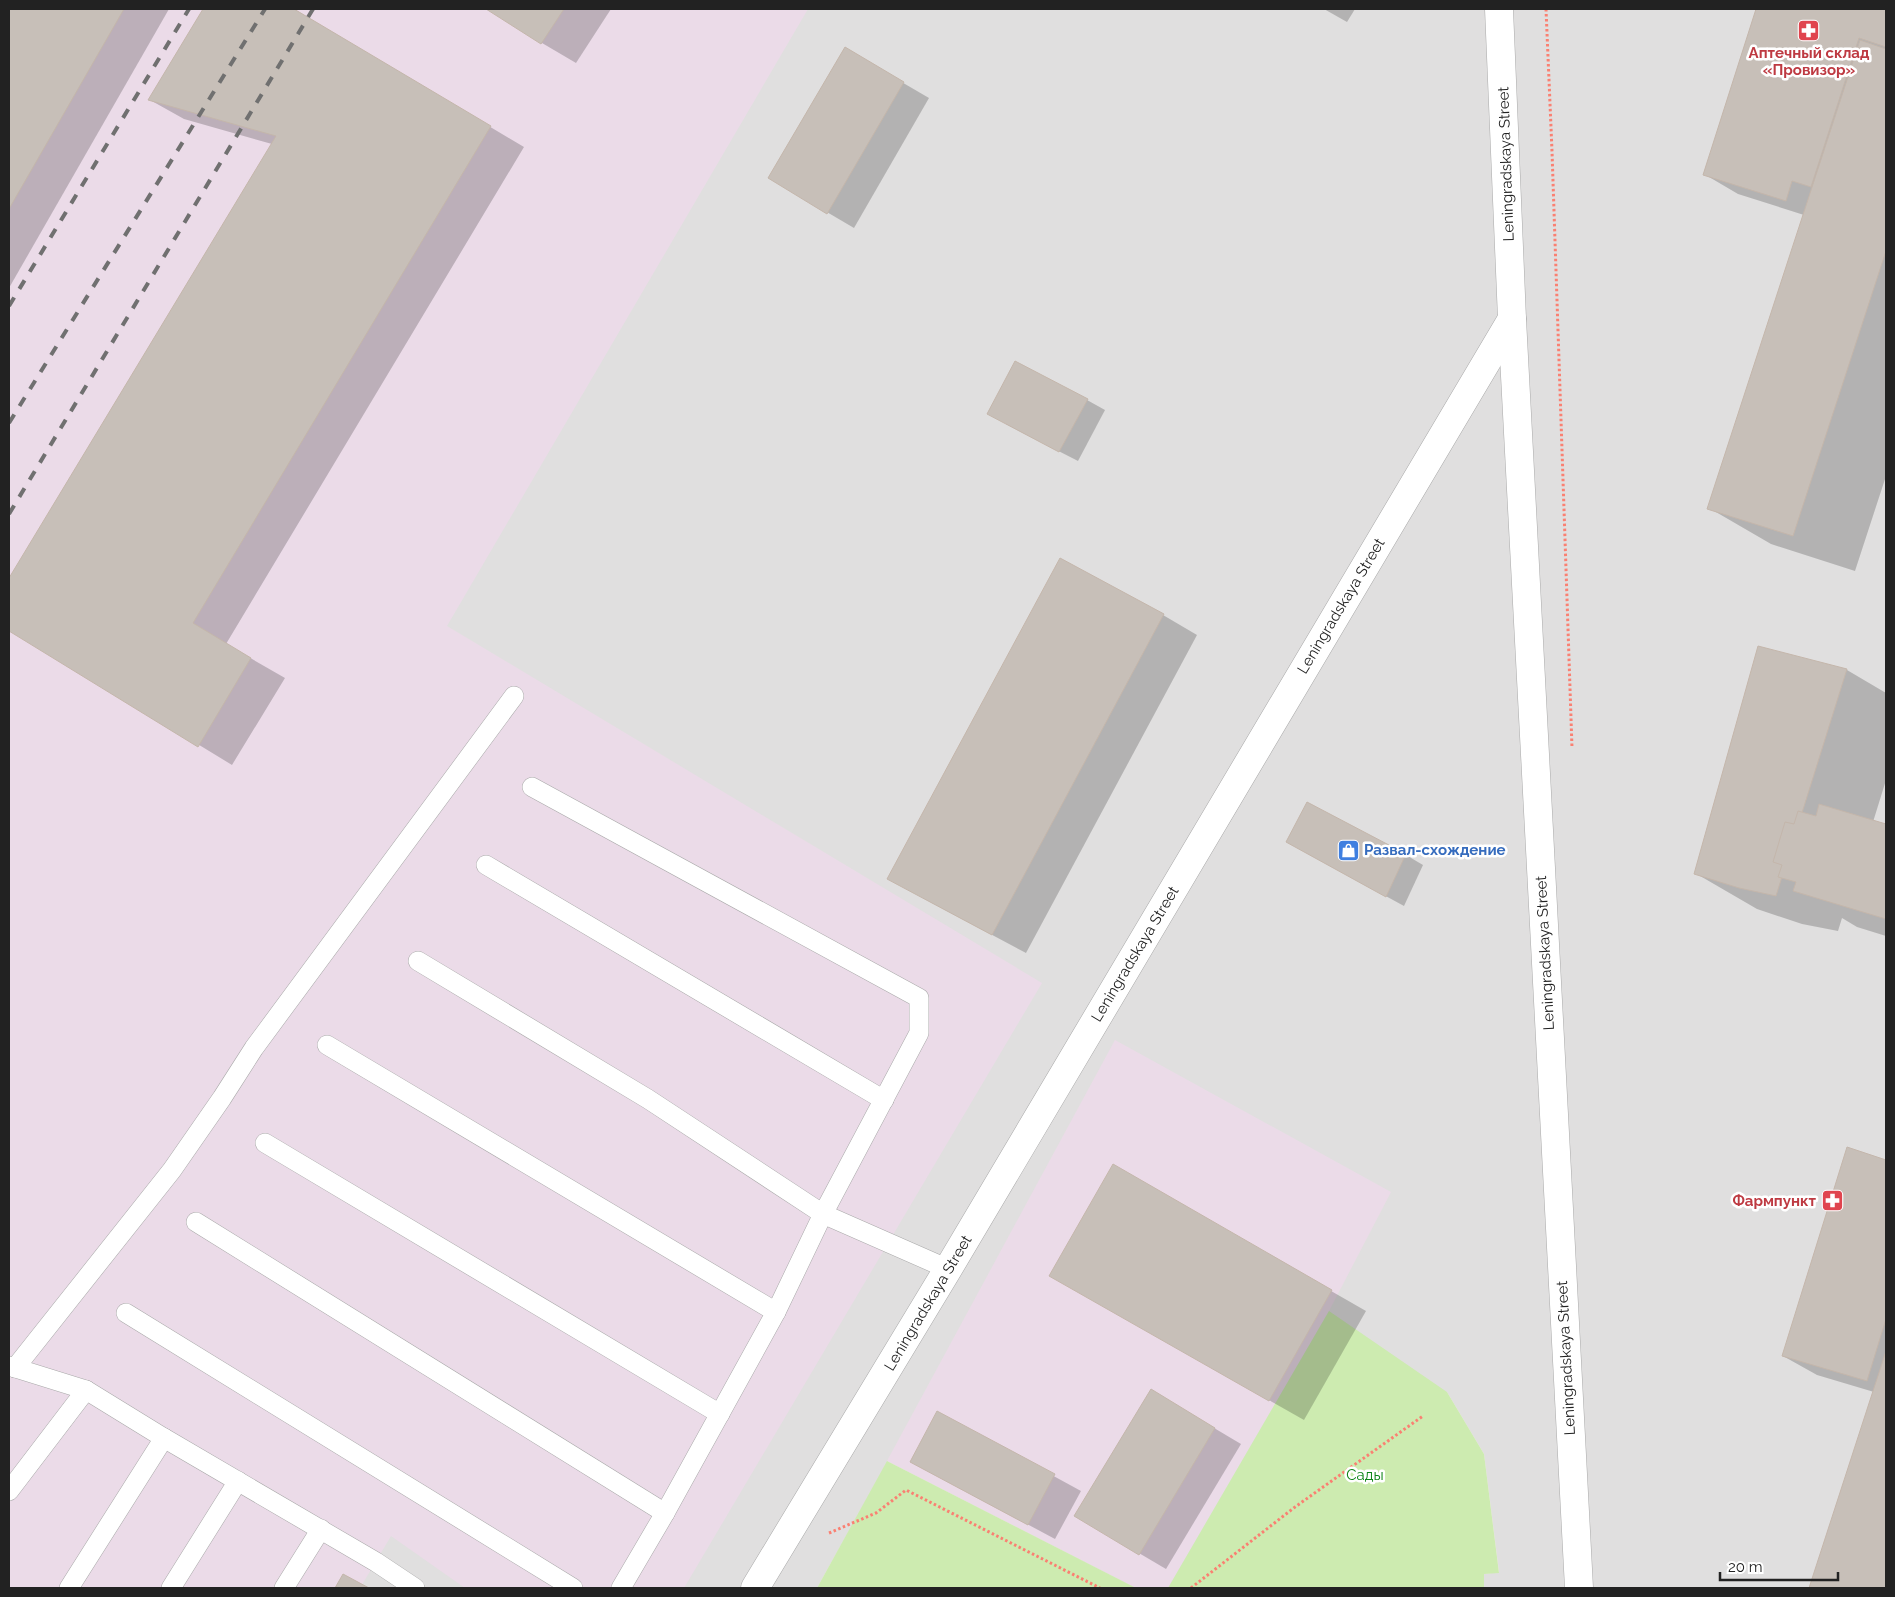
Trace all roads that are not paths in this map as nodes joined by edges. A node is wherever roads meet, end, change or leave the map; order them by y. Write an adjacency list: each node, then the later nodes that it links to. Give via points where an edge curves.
1 (1499, 9): 2 (street, Leningradskaya Street)
2 (1512, 319): 12 (street, Leningradskaya Street); 30 (street, Leningradskaya Street)
3 (514, 696): 15 (lane, via 254,1048 172,1170)
4 (532, 787): 8 (lane, via 919,998 920,1033)
5 (486, 865): 8 (lane)
6 (418, 961): 10 (lane, via 648,1099)
7 (327, 1045): 13 (lane)
8 (884, 1100): 10 (lane)
9 (265, 1143): 17 (lane)
10 (823, 1214): 12 (lane); 13 (lane)
11 (196, 1222): 21 (lane)
12 (948, 1270): 29 (street, Leningradskaya Street)
13 (776, 1312): 17 (lane)
14 (126, 1313): 27 (lane)
15 (12, 1367): 16 (lane)
16 (86, 1390): 18 (lane); 20 (lane)
17 (720, 1414): 21 (lane)
18 (164, 1438): 19 (lane); 23 (lane)
19 (238, 1481): 22 (lane); 24 (lane)
20 (9, 1490)
21 (665, 1513): 28 (lane)
22 (321, 1529): 25 (lane); 26 (lane)
23 (69, 1588)
24 (171, 1588)
25 (284, 1588)
26 (414, 1588)
27 (573, 1588)
28 (621, 1588)
29 (755, 1588)
30 (1579, 1588)

